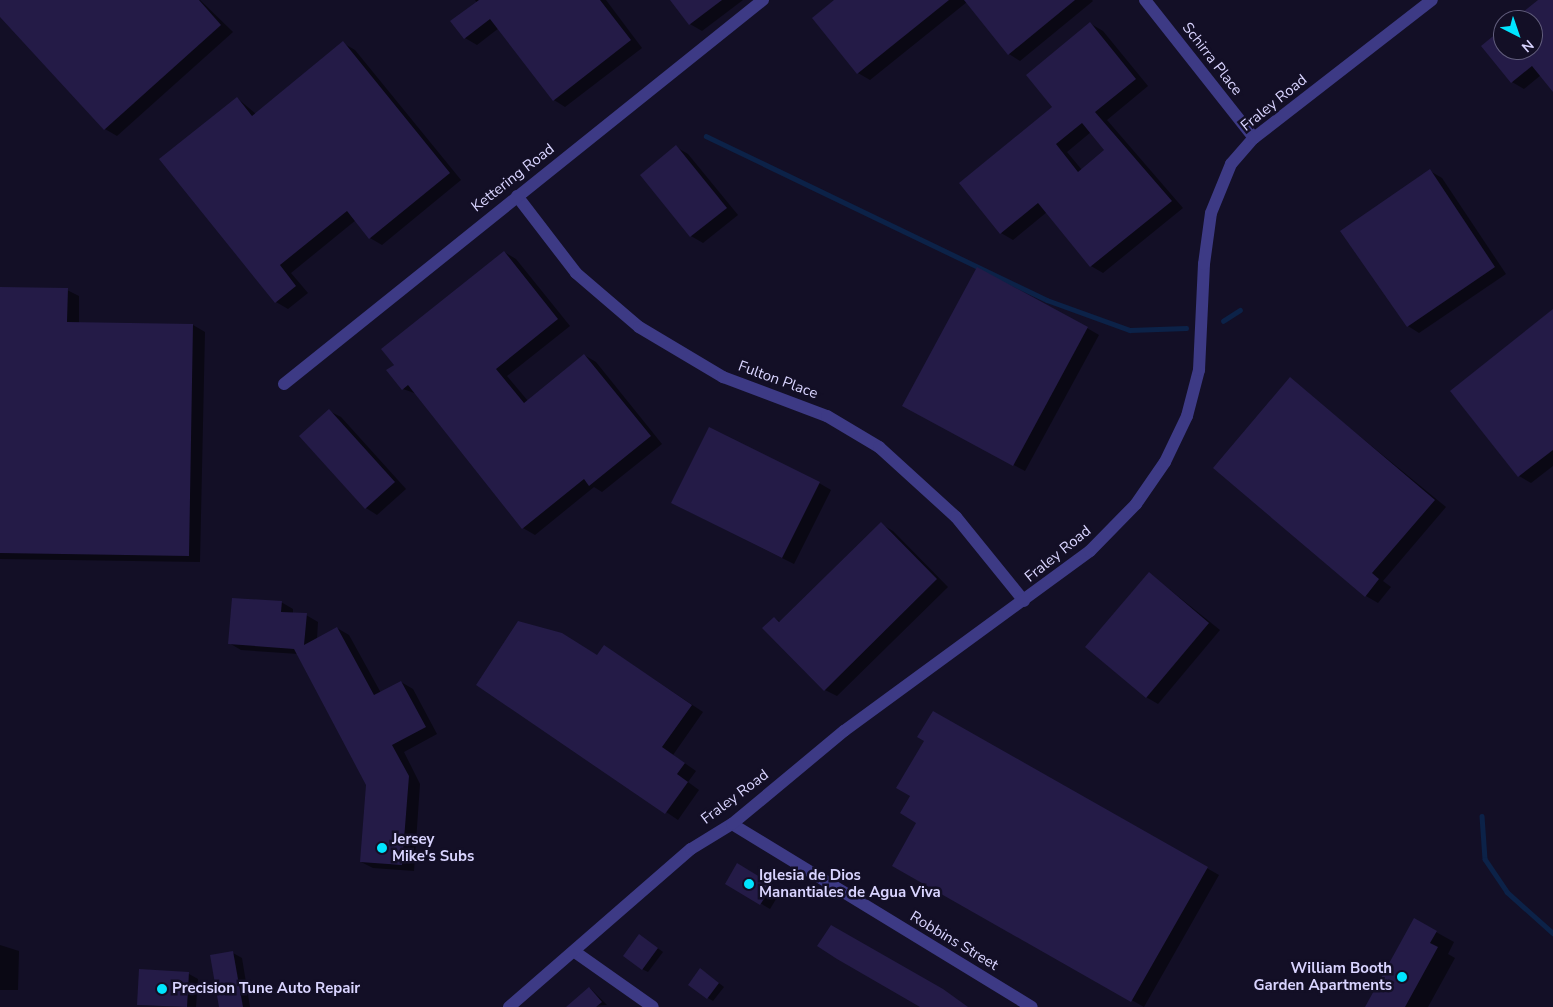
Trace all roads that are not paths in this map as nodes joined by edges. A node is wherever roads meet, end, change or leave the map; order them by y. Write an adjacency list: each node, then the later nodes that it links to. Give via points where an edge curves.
1 (763, 0): 5 (street, Kettering Road)
2 (1145, 0): 4 (street, Schirra Place)
3 (1432, 0): 4 (street, Fraley Road)
4 (1254, 138): 7 (street, Fraley Road, via 1231,164 1212,213 1204,264 1199,370 1187,416 1165,462 1136,504 1090,552)
5 (517, 196): 6 (street, Kettering Road); 7 (street, Fulton Place, via 576,273 639,327 723,377 828,416 879,447 956,518)
6 (284, 384)
7 (1024, 601): 8 (street, Fraley Road, via 844,732)
8 (732, 824): 9 (street, Fraley Road, via 691,849); 12 (street, Robbins Street)
9 (576, 952): 10 (street, Fraley Road); 11 (street)
10 (510, 1007)
11 (653, 1007)
12 (1032, 1007)

